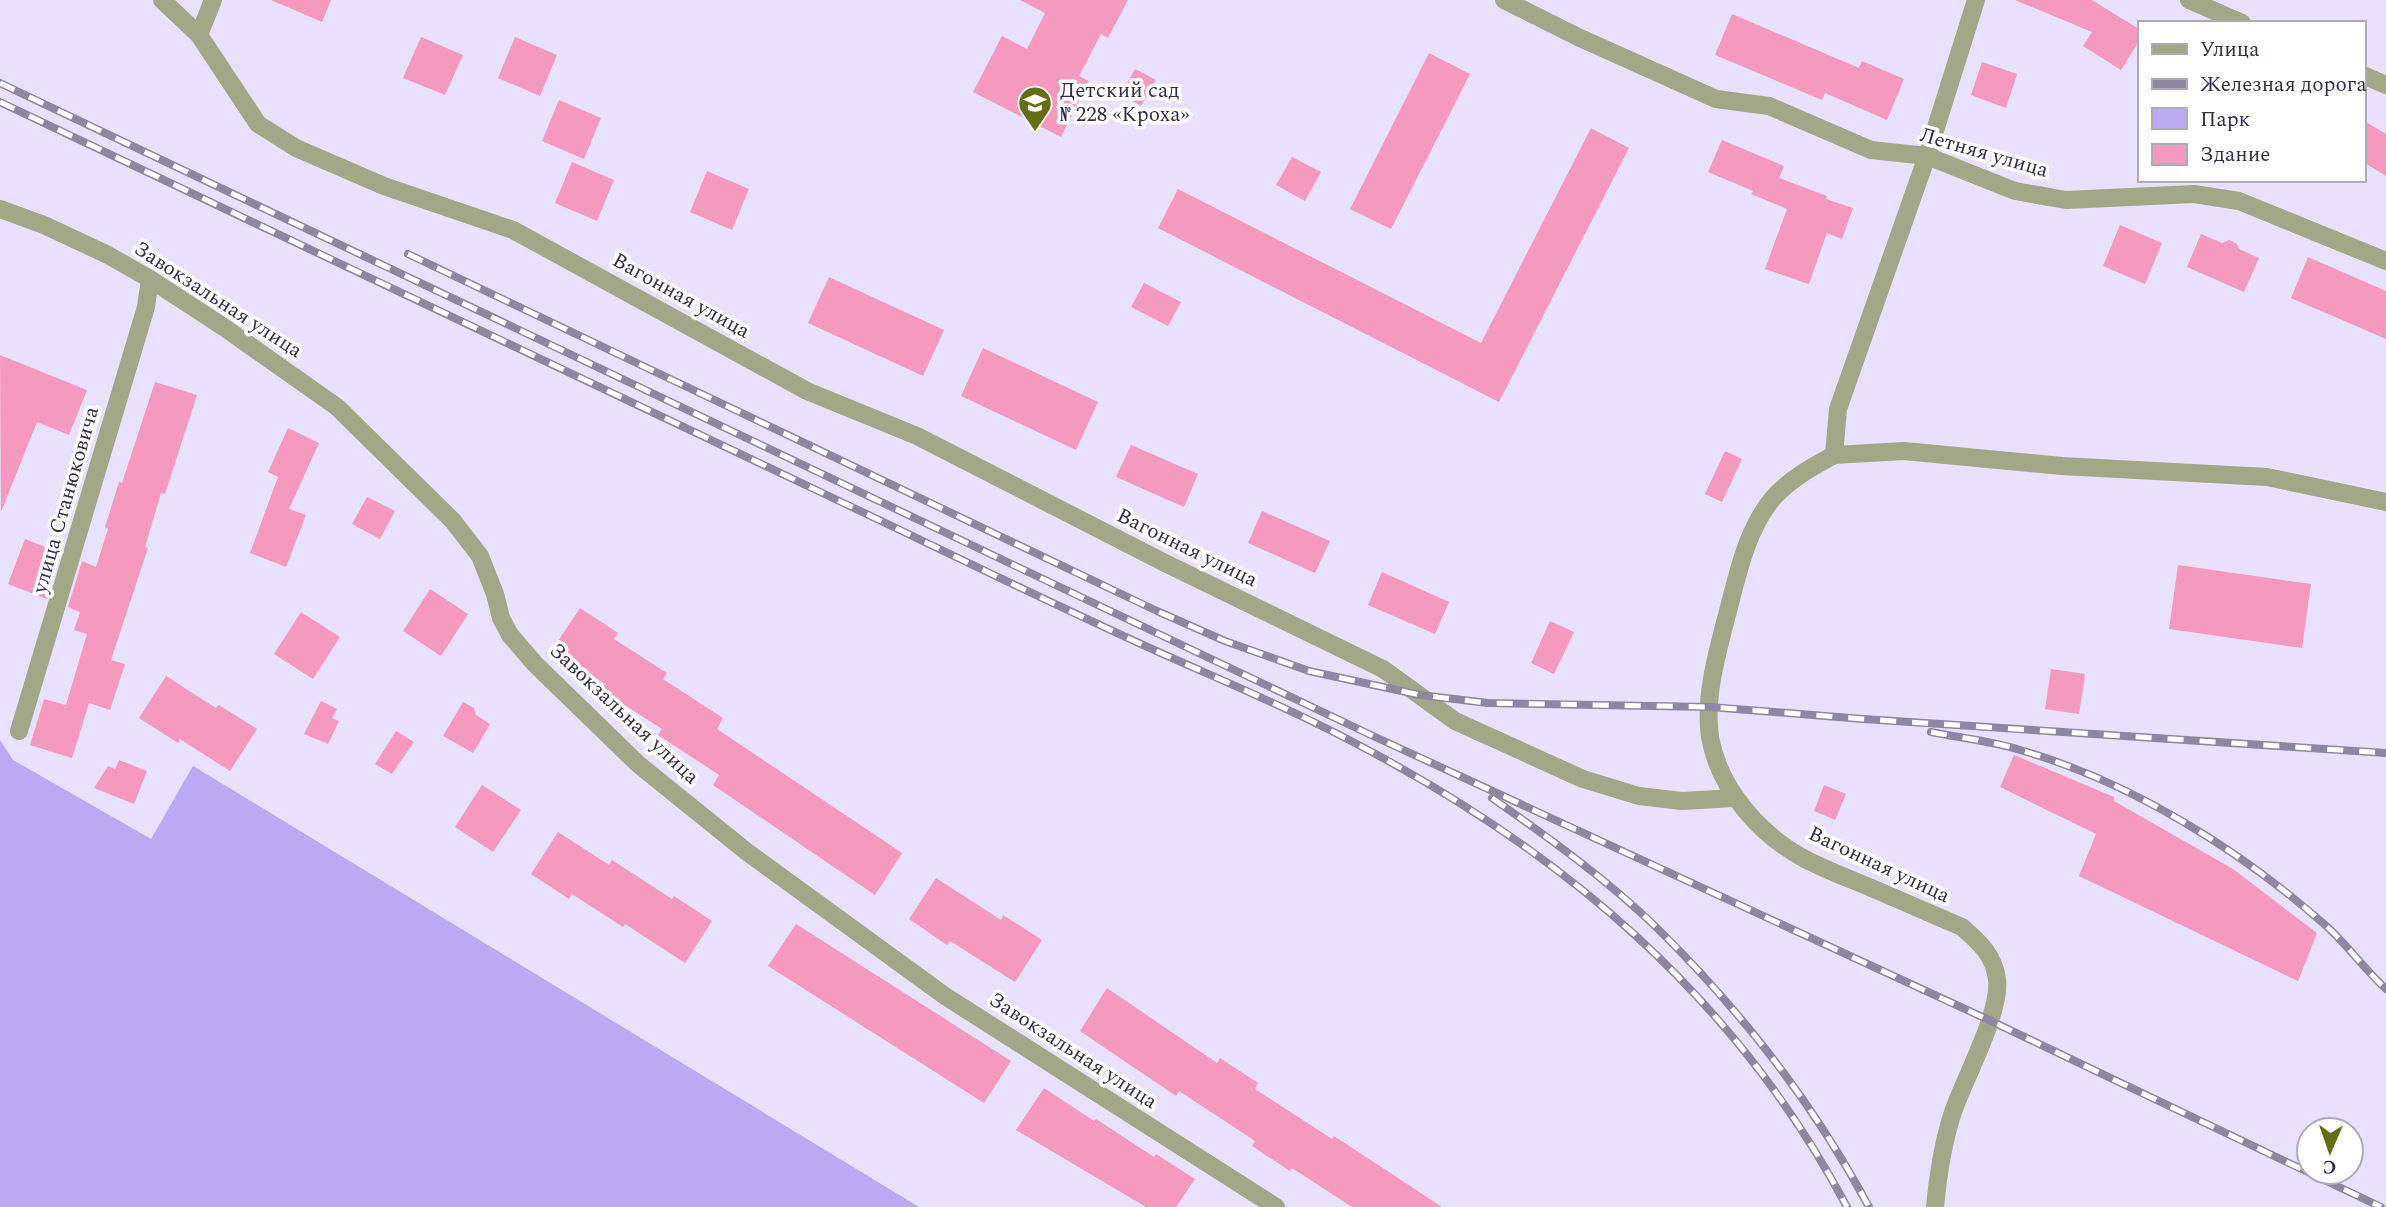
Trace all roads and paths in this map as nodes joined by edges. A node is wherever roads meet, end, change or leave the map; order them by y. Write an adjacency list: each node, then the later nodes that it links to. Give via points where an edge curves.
1 (162, 0): 7 (street, Вагонная улица)
2 (213, 0): 7 (street)
3 (1504, 0): 10 (street, Летняя улица, via 1716,99 1769,106 1871,150)
4 (1976, 0): 10 (street)
5 (2189, 0): 6 (street)
6 (2237, 21)
7 (200, 36): 17 (street, Вагонная улица, via 258,124 296,148 384,186 513,230 807,391 917,436 1383,669 1455,720 1583,779 1639,796 1682,801)
8 (2365, 76): 9 (street)
9 (2386, 85)
10 (1927, 156): 12 (street, Летняя улица, via 2015,191 2066,200 2194,194 2239,201); 14 (street, via 1838,409)
11 (0, 209): 13 (street, Завокзальная улица, via 44,225)
12 (2386, 261)
13 (150, 279): 16 (street, улица Станюковича, via 146,307); 18 (street, Завокзальная улица, via 337,407 453,521 481,556 510,635 638,764 747,852 945,996)
14 (1834, 455): 15 (street, via 1904,451 2062,466 2267,477); 17 (street, via 1800,474 1773,498 1739,568 1717,656 1710,707 1710,736 1717,763)
15 (2386, 502)
16 (19, 731)
17 (1735, 798): 19 (street, Вагонная улица, via 1767,833 1805,859 1962,927 1982,943 1993,962 1998,981 1995,1006 1952,1115)
18 (1276, 1207)
19 (1935, 1207)

